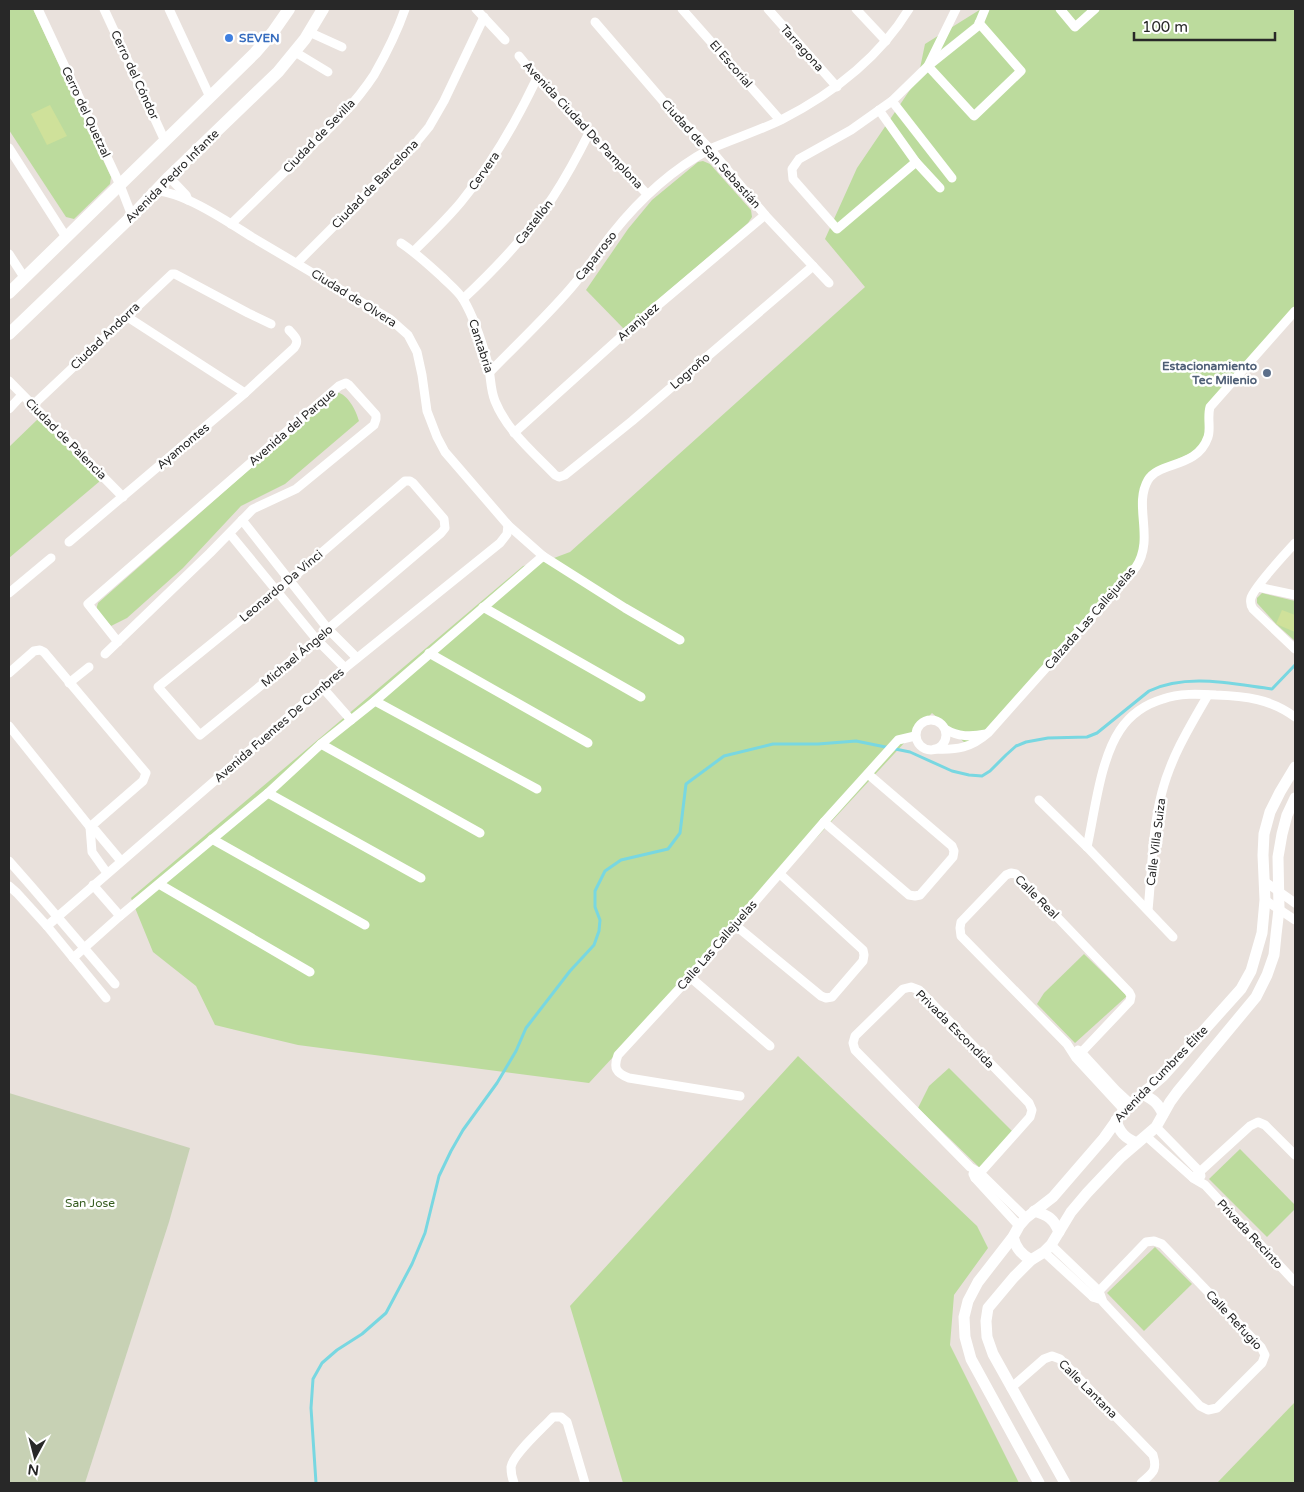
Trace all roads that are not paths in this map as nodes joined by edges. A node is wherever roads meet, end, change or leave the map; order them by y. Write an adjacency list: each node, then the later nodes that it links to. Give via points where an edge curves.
1 (38, 9): 40 (street, Cerro del Quetzal)
2 (104, 9): 34 (street, Cerro del Cóndor)
3 (169, 9): 29 (street)
4 (289, 9): 29 (main road, via 261,46)
5 (323, 9): 19 (main road, Avenida Pedro Infante)
6 (405, 9): 47 (street, Ciudad de Sevilla, via 386,53 358,96)
7 (476, 9): 16 (street)
8 (682, 9): 32 (street, El Escorial)
9 (768, 9): 28 (street, Tarragona)
10 (856, 9): 21 (street)
11 (909, 9): 21 (street, Caparroso)
12 (956, 9): 25 (street)
13 (985, 9): 18 (street)
14 (1060, 9): 15 (street, via 1075,27)
15 (1095, 9)
16 (484, 17): 20 (street); 52 (street, Ciudad de Barcelona, via 429,127)
17 (595, 22): 36 (street, Ciudad de San Sebastián, via 663,101)
18 (979, 23): 25 (street); 25 (street, via 1021,71 974,116)
19 (309, 32): 22 (street); 23 (main road, Avenida Pedro Infante)
20 (504, 40)
21 (886, 41): 28 (street, Caparroso)
22 (342, 47)
23 (295, 52): 26 (street); 38 (main road, Avenida Pedro Infante)
24 (519, 56): 27 (street, Avenida Ciudad De Pamplona)
25 (928, 66): 30 (street)
26 (328, 72)
27 (537, 78): 33 (street, Avenida Ciudad De Pamplona); 50 (street, Cervera, via 495,155 462,201)
28 (837, 87): 32 (street, Caparroso)
29 (210, 97): 34 (main road)
30 (892, 101): 31 (street); 39 (street)
31 (879, 110): 37 (street); 37 (street, via 799,159 792,169 793,179 837,229)
32 (780, 120): 36 (street, Caparroso)
33 (589, 133): 43 (street, Avenida Ciudad De Pamplona); 57 (street, Castellón, via 546,206 506,256)
34 (165, 141): 40 (main road)
35 (9, 148): 48 (street)
36 (710, 149): 43 (street, Caparroso, via 676,170); 45 (street, Ciudad de San Sebastián)
37 (916, 162): 41 (street)
38 (169, 177): 42 (main road, Avenida Pedro Infante); 44 (street, Ciudad de Olvera)
39 (952, 178)
40 (120, 185): 46 (street, Cerro del Quetzal); 48 (main road)
41 (940, 188)
42 (156, 191): 44 (street, Ciudad de Olvera); 46 (main road, Avenida Pedro Infante)
43 (647, 194): 63 (street, Caparroso, via 570,290)
44 (189, 200): 47 (street, Ciudad de Olvera)
45 (765, 215): 53 (street, Ciudad de San Sebastián); 69 (street, Aranjuez, via 625,333)
46 (132, 216): 62 (main road, Avenida Pedro Infante)
47 (231, 224): 52 (street, Ciudad de Olvera)
48 (66, 237): 54 (main road)
49 (401, 243): 50 (street, Cantabria)
50 (414, 251): 57 (street, Cantabria)
51 (9, 254): 54 (street)
52 (297, 263): 74 (street, Ciudad de Olvera, via 390,319 408,335 420,363 427,411 437,438 445,452)
53 (813, 266): 55 (street, Ciudad de San Sebastián); 70 (street, Logroño)
54 (24, 277): 56 (main road)
55 (829, 283)
56 (9, 292)
57 (463, 298): 63 (street, Cantabria, via 476,326)
58 (1295, 311): 107 (street, Calzada Las Callejuelas, via 1210,407 1210,435 1204,446 1187,461 1154,472 1148,480 1143,500 1144,547 1136,567)
59 (126, 316): 60 (street, Ciudad Andorra, via 169,275 175,274); 65 (street); 67 (street, Ciudad Andorra)
60 (270, 324)
61 (289, 330): 65 (street, Ayamontes, via 298,344)
62 (9, 334)
63 (490, 372): 69 (street, Cantabria, via 494,400)
64 (9, 381): 66 (street, Ciudad de Palencia)
65 (245, 393): 72 (street, Ayamontes)
66 (22, 395): 67 (street, Ciudad de Palencia); 68 (street)
67 (32, 406): 72 (street, Ciudad de Palencia)
68 (9, 409)
69 (514, 433): 70 (street, Cantabria, via 555,475)
70 (565, 475)
71 (402, 483): 80 (street, Leonardo Da Vinci); 86 (street, Michael Ángelo, via 407,480 413,483 444,519 445,528)
72 (123, 497): 76 (street, Ayamontes)
73 (242, 520): 75 (street, Avenida del Parque); 80 (street); 89 (street, Avenida del Parque, via 253,509 296,489 374,425 376,415 349,385 340,386 88,604)
74 (508, 525): 78 (street, Ciudad de Olvera); 93 (street, Avenida Fuentes De Cumbres, via 507,534 500,543)
75 (230, 534): 83 (street); 89 (street, Avenida del Parque)
76 (69, 542)
77 (1295, 543): 81 (street)
78 (542, 556): 85 (street); 88 (street, Ciudad de Olvera)
79 (51, 558): 82 (street)
80 (290, 580): 83 (street, Leonardo Da Vinci); 86 (street)
81 (1258, 587): 84 (street); 90 (street, via 1251,597 1252,609)
82 (11, 588)
83 (277, 590): 87 (street); 98 (street, Leonardo Da Vinci)
84 (1295, 594)
85 (483, 607): 91 (street); 101 (street)
86 (328, 629): 87 (street, Michael Ángelo); 93 (street)
87 (317, 640): 95 (street); 98 (street, Michael Ángelo, via 200,735)
88 (680, 640)
89 (118, 642): 92 (street, Avenida del Parque)
90 (1295, 649)
91 (429, 653): 102 (street); 109 (street)
92 (105, 654)
93 (357, 658): 95 (street, Avenida Fuentes De Cumbres)
94 (88, 667): 97 (street)
95 (345, 668): 99 (street, Avenida Fuentes De Cumbres)
96 (9, 673): 97 (street, via 34,651 40,650)
97 (69, 683): 119 (street, via 146,773 143,781)
98 (158, 687)
99 (322, 687): 104 (street); 123 (street, Avenida Fuentes De Cumbres)
100 (1208, 695): 103 (street, via 1243,696 1267,701); 122 (street, via 1163,698 1137,711 1120,729 1109,751); 136 (street, Calle Villa Suiza, via 1183,737 1162,792 1156,821)
101 (641, 697)
102 (375, 701): 104 (street); 114 (street)
103 (1295, 717)
104 (351, 720): 110 (street)
105 (9, 726): 119 (street)
106 (945, 729): 107 (street, via 964,736); 108 (street, via 938,721 928,719 920,724); 111 (street, via 943,743)
107 (988, 733): 111 (street, Calzada Las Callejuelas, via 978,742 962,748)
108 (915, 736): 111 (street, via 925,749); 113 (street, Calle Las Callejuelas, via 898,740)
109 (588, 743)
110 (321, 744): 115 (street); 120 (street)
111 (935, 749)
112 (1295, 767): 128 (street, Avenida Cumbres Élite, via 1270,812 1264,834)
113 (868, 774): 118 (street, Calle Las Callejuelas); 118 (street, via 952,846 952,857 920,895 909,895)
114 (537, 789)
115 (268, 793): 121 (street); 127 (street)
116 (1295, 798): 132 (street, Avenida Cumbres Élite, via 1287,815 1278,857)
117 (1039, 800): 122 (street)
118 (824, 822): 126 (street, Calle Las Callejuelas)
119 (90, 827): 123 (street); 125 (street, via 92,852)
120 (480, 832)
121 (212, 839): 129 (street); 140 (street)
122 (1087, 847): 136 (street)
123 (121, 861): 125 (street, Avenida Fuentes De Cumbres)
124 (9, 862): 138 (street)
125 (107, 873): 130 (street, Avenida Fuentes De Cumbres)
126 (780, 874): 141 (street, Calle Las Callejuelas); 141 (street, via 863,950 863,961 832,997 821,996)
127 (421, 878)
128 (1264, 881): 132 (street); 133 (street, Avenida Cumbres Élite)
129 (159, 884): 137 (street); 146 (street)
130 (93, 885): 137 (street); 138 (street, Avenida Fuentes De Cumbres)
131 (9, 886): 142 (street)
132 (1279, 892): 134 (street); 135 (street, Avenida Cumbres Élite)
133 (1265, 900): 135 (street); 150 (street, Avenida Cumbres Élite, via 1262,933 1251,971 1240,990)
134 (1295, 903)
135 (1279, 909): 139 (street); 151 (street, Avenida Cumbres Élite, via 1274,955 1267,975 1256,997)
136 (1148, 910): 143 (street)
137 (120, 916): 144 (street)
138 (58, 917): 142 (street, Avenida Fuentes De Cumbres); 144 (street)
139 (1295, 920)
140 (365, 925)
141 (735, 925): 147 (street, Calle Las Callejuelas)
142 (47, 926): 145 (street)
143 (1173, 937)
144 (84, 948): 145 (street); 148 (street)
145 (73, 958): 149 (street)
146 (310, 972)
147 (690, 977): 152 (street); 155 (street, Calle Las Callejuelas, via 618,1055 615,1068 629,1078)
148 (115, 984)
149 (106, 998)
150 (1213, 1020): 151 (street); 154 (street, Avenida Cumbres Élite, via 1163,1076)
151 (1227, 1032): 157 (street, Avenida Cumbres Élite)
152 (770, 1046)
153 (1078, 1055): 153 (street, Calle Real, via 962,936 961,922 1011,872 1131,996 1130,1001); 156 (street, Calle Real, via 1116,1090)
154 (1142, 1094): 156 (street, Avenida Cumbres Élite); 157 (street, via 1155,1101)
155 (740, 1096)
156 (1127, 1106): 158 (street, Avenida Cumbres Élite)
157 (1163, 1114): 159 (street, Avenida Cumbres Élite)
158 (1116, 1120): 160 (street, via 1122,1135 1128,1140); 164 (street, Avenida Cumbres Élite, via 1073,1175)
159 (1156, 1127): 160 (street, Avenida Cumbres Élite); 163 (street, Privada Recinto)
160 (1142, 1140): 163 (street, Privada Recinto); 165 (street, Avenida Cumbres Élite, via 1120,1157 1070,1212)
161 (1295, 1155): 163 (street, via 1258,1122)
162 (977, 1175): 162 (street, Privada Escondida, via 855,1050 855,1036 903,989 919,990 1032,1110 1030,1117); 164 (street, Privada Escondida)
163 (1196, 1175): 169 (street, Privada Recinto)
164 (1027, 1218): 165 (street, via 1049,1216); 166 (street, Avenida Cumbres Élite)
165 (1059, 1232): 167 (street, Avenida Cumbres Élite)
166 (1013, 1237): 168 (street, via 1018,1250); 171 (street, Avenida Cumbres Élite, via 978,1282)
167 (1048, 1249): 168 (street, Avenida Cumbres Élite); 170 (street, Calle Refugio)
168 (1031, 1260): 172 (street, Avenida Cumbres Élite)
169 (1295, 1282)
170 (1096, 1294): 170 (street, Calle Refugio, via 1200,1406 1208,1410 1217,1408 1262,1363 1265,1355 1261,1347 1162,1244 1146,1242)
171 (968, 1301): 172 (street); 176 (street, Avenida Cumbres Élite, via 964,1318 971,1359)
172 (988, 1308): 173 (street, via 987,1337)
173 (1011, 1388): 177 (street); 178 (street, Calle Lantana, via 1044,1359 1052,1356 1060,1359 1153,1455 1154,1471)
174 (514, 1483): 175 (street, via 511,1466 515,1457 553,1417 561,1417 567,1422)
175 (585, 1483)
176 (1040, 1483)
177 (1065, 1483)
178 (1141, 1483)

